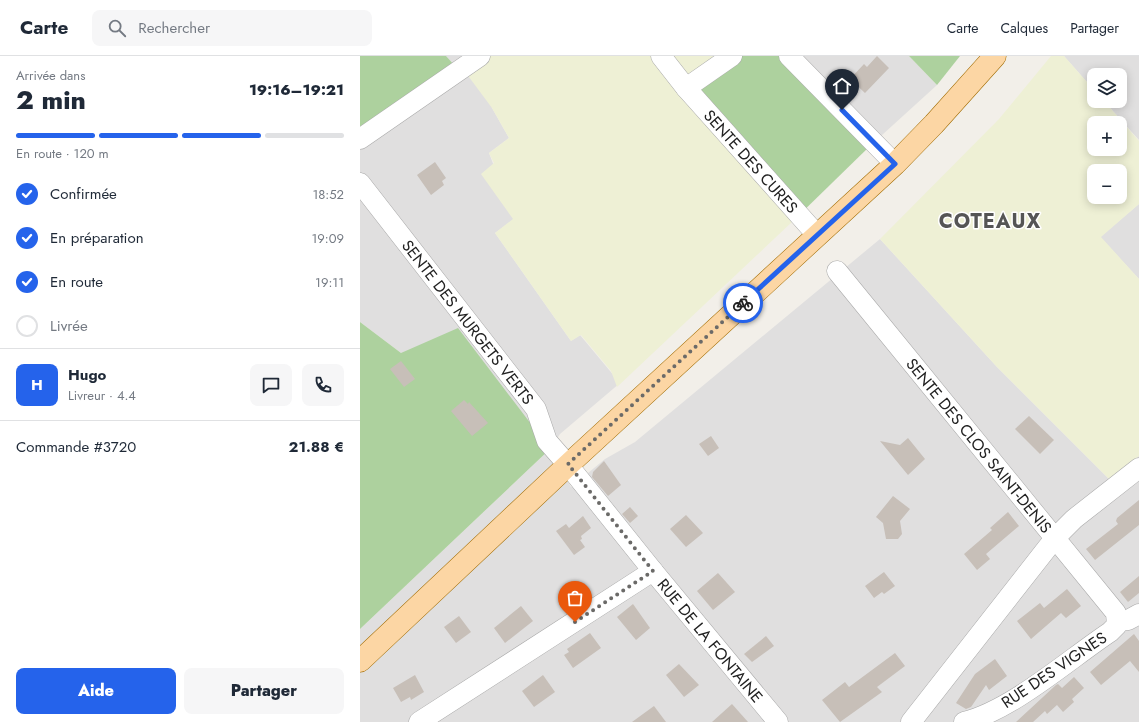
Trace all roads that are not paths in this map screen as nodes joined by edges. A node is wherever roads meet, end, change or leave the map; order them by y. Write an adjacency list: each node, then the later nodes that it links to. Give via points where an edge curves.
1 (480, 56): 7 (street)
2 (661, 56): 6 (street, SENTE DES CURES)
3 (732, 56): 6 (street)
4 (789, 56): 8 (street)
5 (995, 56): 8 (main road)
6 (686, 88): 10 (street, SENTE DES CURES)
7 (360, 139)
8 (895, 164): 10 (main road)
9 (360, 183): 12 (street, SENTE DES MURGETS VERTS, via 536,409 547,440)
10 (816, 235): 12 (main road)
11 (837, 271): 14 (street, SENTE DES CLOS SAINT-DENIS)
12 (568, 464): 15 (street, RUE DE LA FONTAINE); 18 (main road)
13 (1139, 468): 14 (street, via 1074,519)
14 (1055, 538): 17 (street, SENTE DES CLOS SAINT-DENIS, via 1114,609); 21 (street)
15 (653, 571): 19 (street); 20 (street, RUE DE LA FONTAINE)
16 (1139, 614): 17 (street, via 1128,620)
17 (1117, 621): 22 (street, RUE DES VIGNES, via 1114,629 1028,690 992,712)
18 (360, 662)
19 (419, 722)
20 (778, 722)
21 (911, 722)
22 (964, 722)

